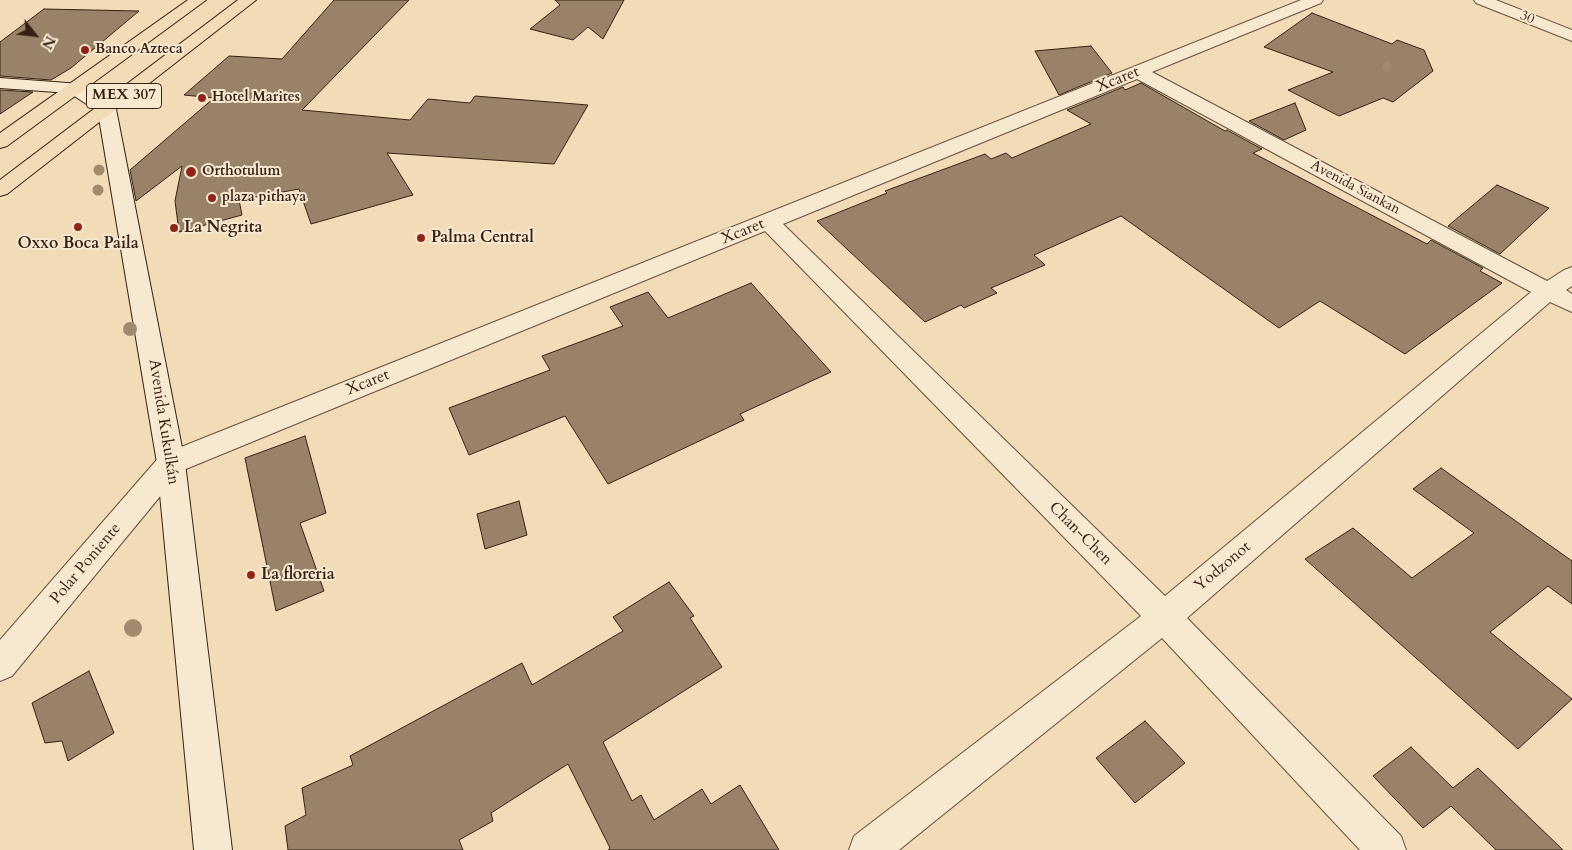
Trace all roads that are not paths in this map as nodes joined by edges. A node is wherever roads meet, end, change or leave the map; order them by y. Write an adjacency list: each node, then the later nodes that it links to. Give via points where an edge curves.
1 (198, 0): 8 (main road, MEX 307)
2 (248, 0): 9 (main road, MEX 307)
3 (1315, 0): 6 (street, Xcaret)
4 (1482, 0): 5 (street, 30)
5 (1572, 36)
6 (1138, 72): 12 (street, Xcaret); 13 (street, Avenida Siankan)
7 (0, 84): 8 (street)
8 (74, 88): 9 (street); 10 (main road, MEX 307)
9 (107, 109): 11 (main road, MEX 307); 14 (street, Avenida Kukulkán)
10 (0, 142)
11 (0, 190)
12 (768, 222): 14 (street, Xcaret); 15 (street, Chan-Chen)
13 (1564, 290): 15 (street, Yodzonot)
14 (171, 463): 16 (street, Polar Poniente); 17 (street, Avenida Kukulkán)
15 (1164, 617): 18 (street, Yodzonot); 19 (street, Chan-Chen)
16 (0, 664)
17 (213, 850)
18 (868, 850)
19 (1387, 850)

